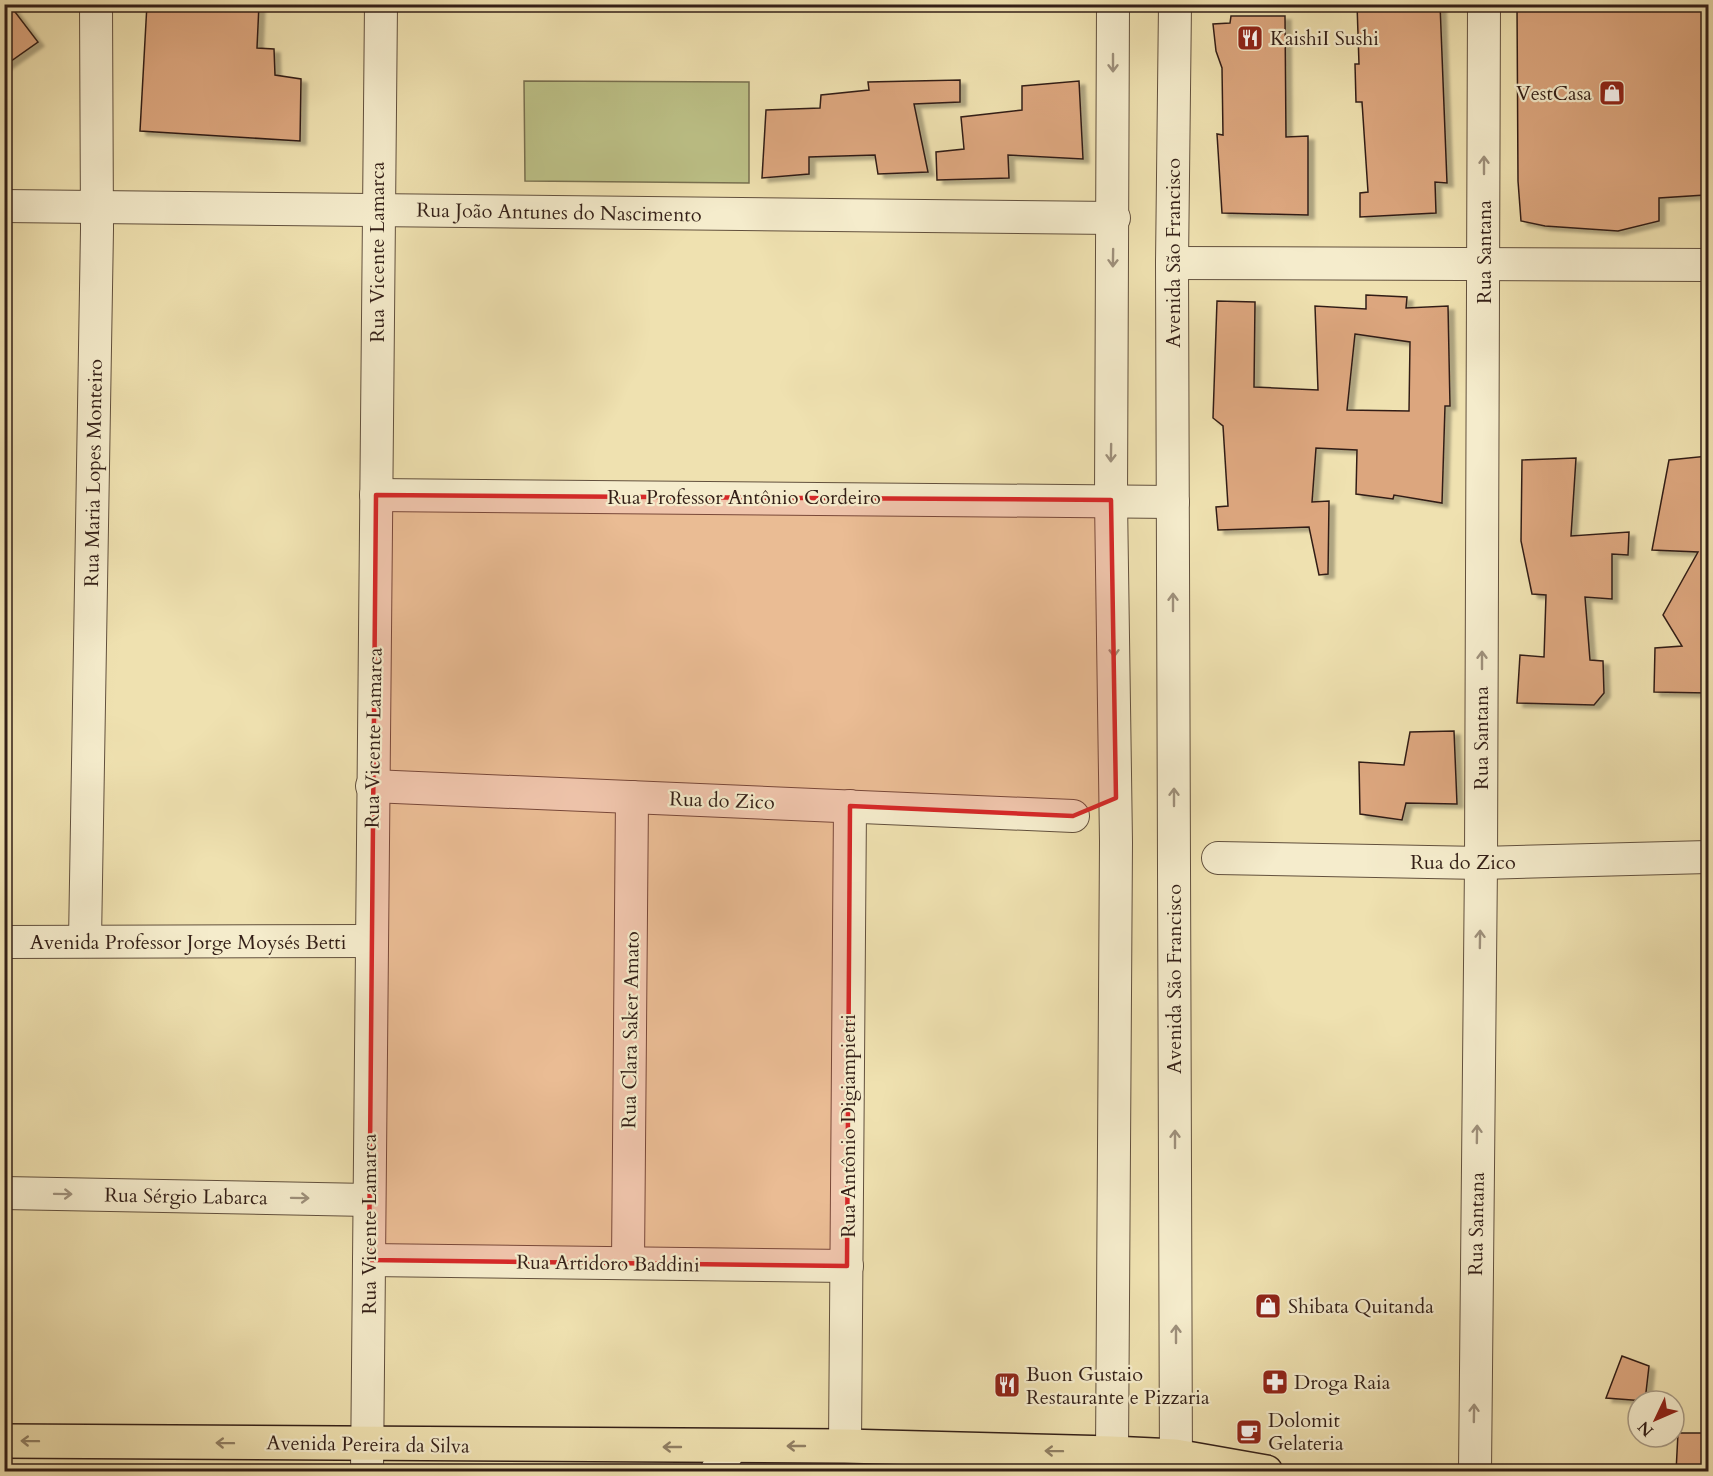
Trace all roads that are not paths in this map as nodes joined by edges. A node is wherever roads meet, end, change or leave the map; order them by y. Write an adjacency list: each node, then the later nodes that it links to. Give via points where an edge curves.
1 (96, 4): 7 (street, Rua Maria Lopes Monteiro)
2 (381, 4): 8 (street, Rua Vicente Lamarca)
3 (1113, 4): 9 (street, one-way to 9)
4 (1175, 4): 10 (street, Avenida São Francisco)
5 (1484, 4): 11 (street, Rua Santana, one-way to 5)
6 (4, 206): 7 (street, Rua João Antunes do Nascimento)
7 (96, 207): 8 (street, Rua João Antunes do Nascimento); 27 (street, Rua Maria Lopes Monteiro)
8 (377, 210): 9 (street, Rua João Antunes do Nascimento); 13 (street, Rua Vicente Lamarca)
9 (1114, 218): 14 (street, one-way to 14)
10 (1172, 263): 11 (street); 15 (street, Avenida São Francisco)
11 (1484, 265): 12 (street); 25 (street, Rua Santana, one-way to 11)
12 (1708, 265)
13 (376, 495): 14 (street, Rua Professor Antônio Cordeiro); 16 (street, Rua Vicente Lamarca)
14 (1111, 500): 15 (street); 18 (street, one-way to 18)
15 (1173, 502): 21 (street, Avenida São Francisco, one-way to 15)
16 (372, 786): 17 (street, Rua do Zico); 28 (street, Rua Vicente Lamarca)
17 (632, 797): 19 (street, Rua do Zico); 33 (street, Rua Clara Saker Amato)
18 (1116, 798): 20 (street, Rua do Zico); 22 (street)
19 (850, 806): 20 (street, Rua do Zico); 34 (street, Rua Antônio Digiampietri)
20 (1073, 816): 22 (street, Rua do Zico)
21 (1174, 839): 24 (street, Rua do Zico); 26 (street, Avenida São Francisco)
22 (1116, 842): 37 (street)
23 (1708, 857): 25 (street, Rua do Zico)
24 (1218, 858): 25 (street, Rua do Zico); 26 (street, Rua do Zico)
25 (1481, 863): 42 (street, Rua Santana, one-way to 25)
26 (1174, 882): 40 (street, Avenida São Francisco, one-way to 26)
27 (85, 941): 28 (street, Avenida Professor Jorge Moysés Betti); 29 (street, Avenida Professor Jorge Moysés Betti)
28 (372, 941): 31 (street, Rua Vicente Lamarca)
29 (4, 942)
30 (4, 1193): 31 (street, Rua Sérgio Labarca, one-way to 31)
31 (368, 1200): 32 (street, Rua Vicente Lamarca)
32 (369, 1260): 33 (street, Rua Artidoro Baddini); 38 (street, Rua Vicente Lamarca)
33 (628, 1263): 34 (street, Rua Artidoro Baddini)
34 (847, 1266): 36 (street, Rua Antônio Digiampietri)
35 (4, 1441): 38 (main road, Avenida Pereira da Silva, one-way to 35)
36 (845, 1446): 37 (main road, Avenida Pereira da Silva, one-way to 36); 39 (main road, Avenida Pereira da Silva, one-way to 39)
37 (1112, 1453): 40 (main road, Avenida Pereira da Silva)
38 (367, 1458): 39 (main road, Avenida Pereira da Silva, one-way to 38)
39 (723, 1459)
40 (1175, 1464): 41 (main road, Avenida Pereira da Silva)
41 (1266, 1472)
42 (1475, 1472)

